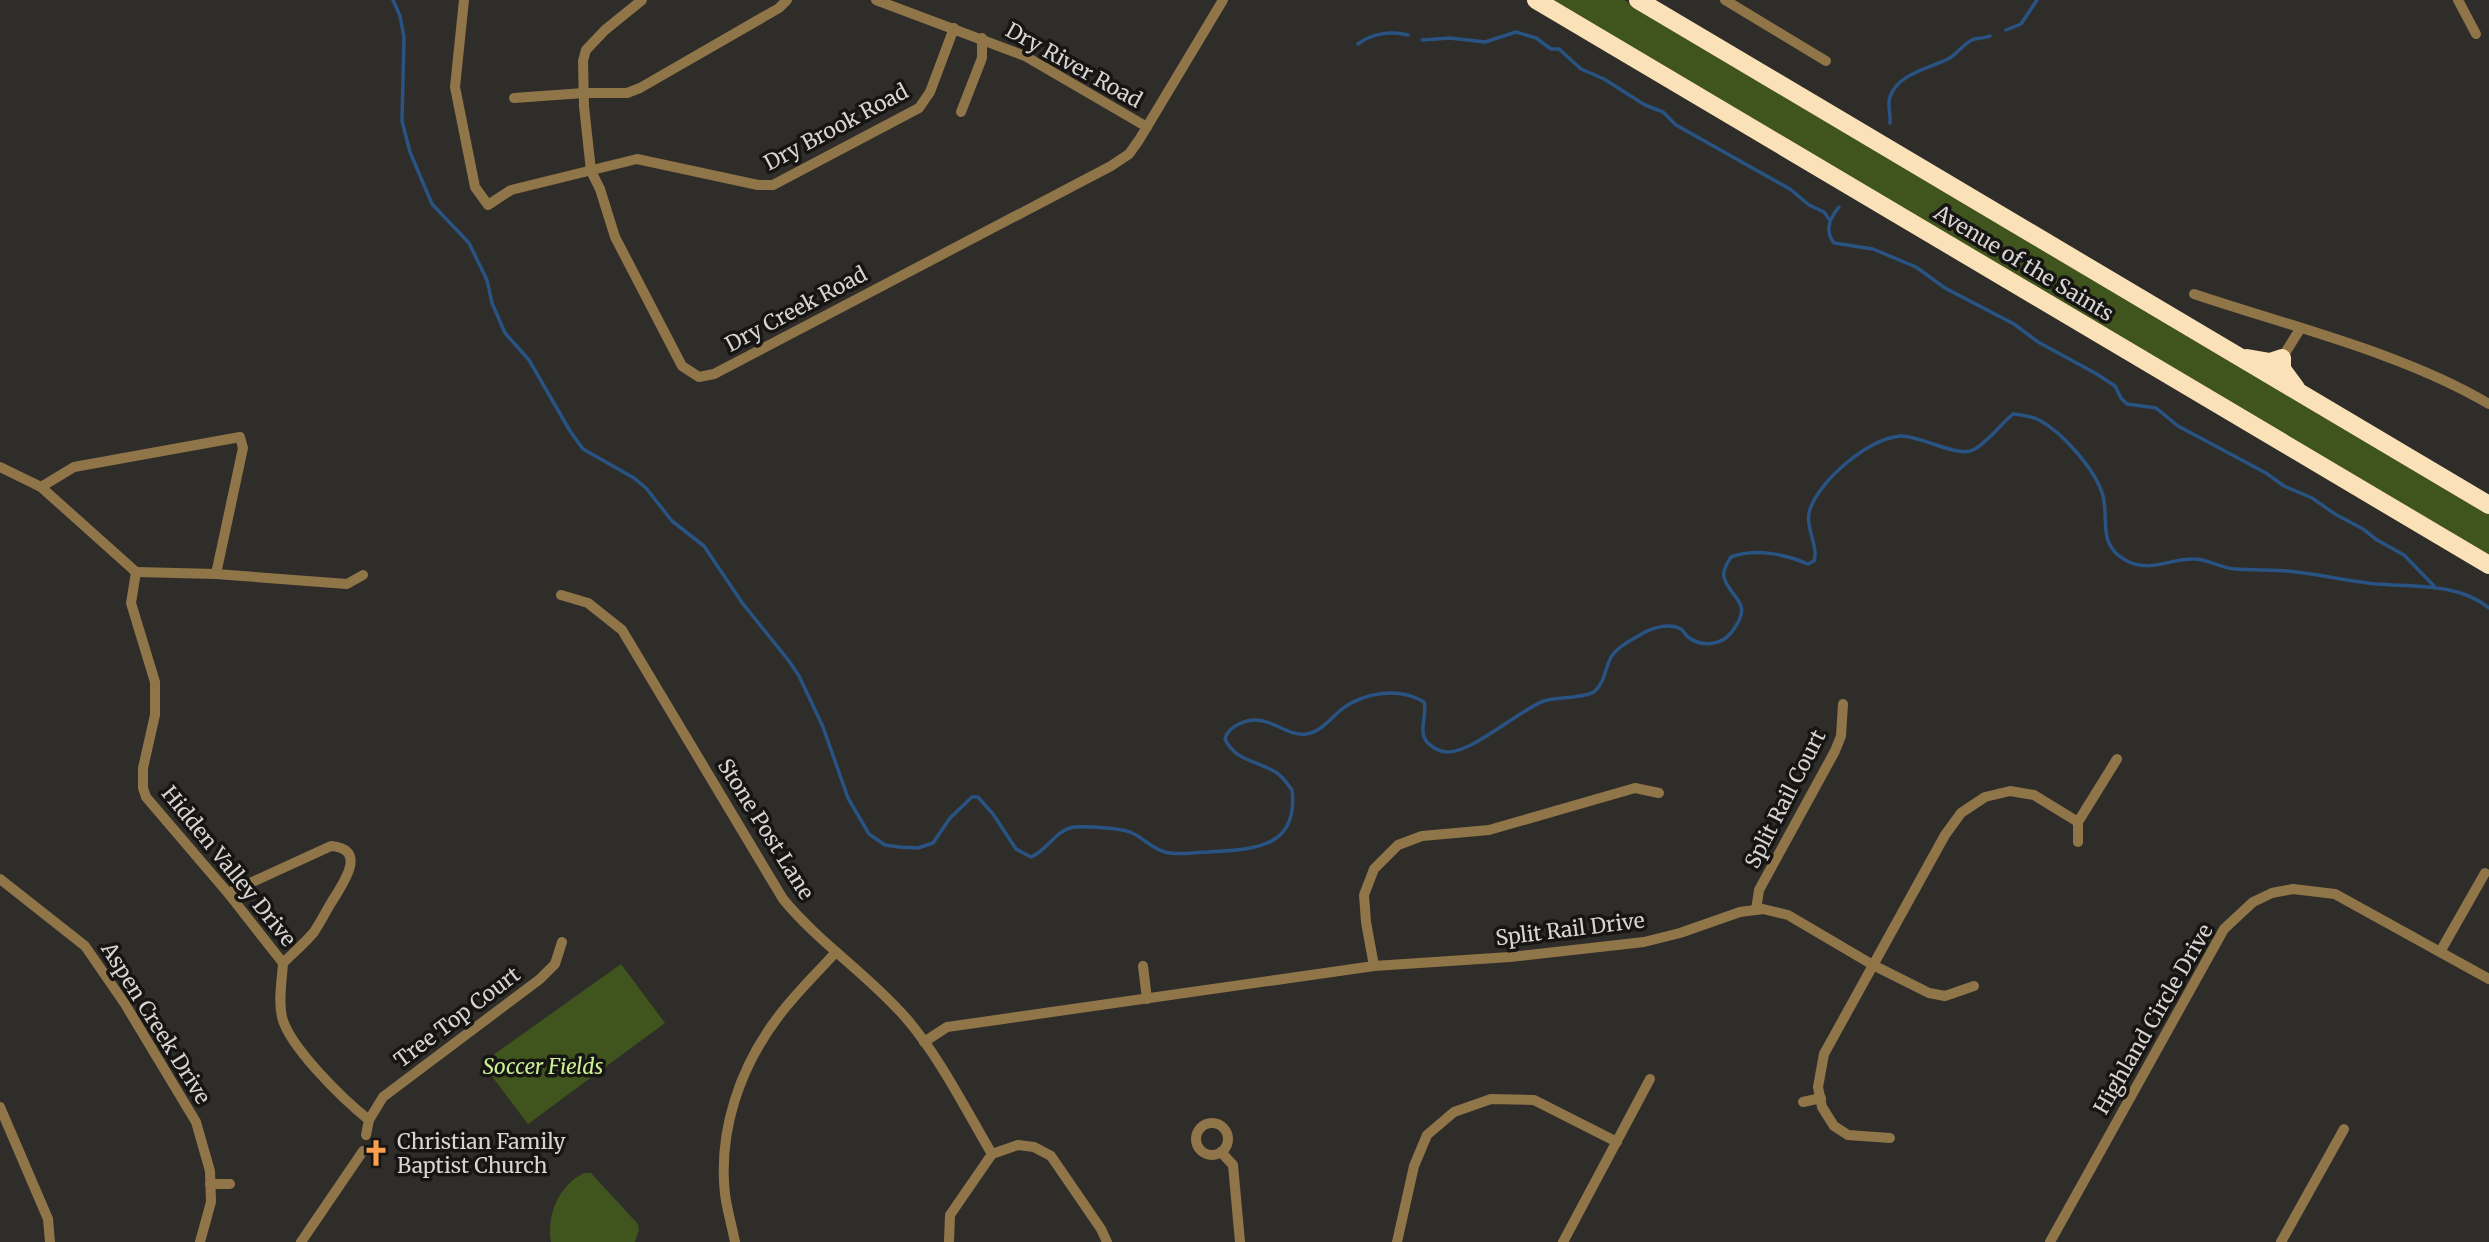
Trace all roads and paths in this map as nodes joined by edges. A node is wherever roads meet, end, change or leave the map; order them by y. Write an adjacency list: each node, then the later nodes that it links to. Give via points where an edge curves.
1 (464, 0): 18 (street, Dry Brook Road, via 455,87 475,187 481,197 488,205 511,190)
2 (787, 0): 14 (street, via 639,88 617,94)
3 (876, 0): 10 (street, Dry River Road)
4 (1223, 0): 17 (street, Dry Creek Road)
5 (1536, 0): 28 (highway, Avenue of the Saints)
6 (1637, 0): 21 (highway, Avenue of the Saints)
7 (1725, 0): 13 (street)
8 (2458, 0): 11 (street)
9 (639, 1): 14 (street, Dry Creek Road, via 586,50)
10 (954, 28): 12 (street, Dry River Road); 18 (street, Dry Brook Road, via 930,92 919,108 774,185 637,159)
11 (2476, 34)
12 (982, 38): 16 (street, Dry River Road, via 982,58); 17 (street, Dry River Road, via 1025,56)
13 (1826, 61)
14 (584, 93): 15 (street); 18 (street, Dry Creek Road)
15 (514, 98)
16 (961, 112)
17 (1147, 127): 18 (street, Dry Creek Road, via 1129,154 1111,166 699,377 682,366 615,237)
18 (591, 171)
19 (2194, 294): 20 (street)
20 (2300, 329): 22 (street); 24 (street, via 2433,375)
21 (2240, 358): 22 (highway, via 2270,362); 23 (highway, Avenue of the Saints)
22 (2282, 358): 23 (highway, via 2282,369)
23 (2299, 392): 27 (highway, Avenue of the Saints)
24 (2489, 404)
25 (0, 467): 26 (street)
26 (41, 486): 29 (street); 30 (street, via 74,467 240,438 243,448)
27 (2489, 505)
28 (2489, 565)
29 (136, 572): 30 (street); 40 (street, Hidden Valley Drive, via 131,603 155,682 155,715 143,788)
30 (216, 574): 31 (street, via 346,584)
31 (363, 575)
32 (561, 595): 43 (street, Stone Post Lane, via 588,603 622,630 783,898)
33 (1843, 704): 41 (street, Split Rail Court, via 1836,751 1759,890)
34 (2117, 759): 36 (street)
35 (1659, 793): 48 (street, via 1635,788 1489,830 1422,836 1398,845 1374,869 1364,895)
36 (2078, 822): 37 (street); 46 (street, via 2034,795 2010,791 1985,797 1961,813)
37 (2078, 842)
38 (2485, 873): 44 (street)
39 (0, 879): 65 (street, Aspen Creek Drive, via 76,938 96,962 196,1122)
40 (228, 893): 45 (street, Hidden Valley Drive); 45 (street, via 331,846 348,851 352,863 345,879 314,932)
41 (1756, 910): 46 (street, Split Rail Drive, via 1788,915); 48 (street, Split Rail Drive, via 1644,942)
42 (562, 942): 57 (street, Tree Top Court, via 555,964 540,979 383,1097)
43 (836, 952): 52 (street, Stone Post Lane, via 905,1017); 71 (street, via 778,1016 751,1058 734,1101 725,1144 725,1193)
44 (2440, 952): 49 (street, Highland Circle Drive); 76 (street, Highland Circle Drive, via 2335,894 2293,889 2253,902 2224,929)
45 (283, 963): 57 (street, Hidden Valley Drive, via 280,1002 287,1032 346,1101)
46 (1873, 965): 50 (street, Split Rail Drive, via 1929,993 1945,996); 54 (street, via 1824,1054 1818,1087)
47 (1143, 966): 51 (street)
48 (1374, 967): 51 (street, Split Rail Drive)
49 (2489, 979)
50 (1974, 986)
51 (1147, 999): 52 (street, Split Rail Drive, via 947,1027)
52 (924, 1042): 64 (street, Stone Post Lane)
53 (1650, 1079): 61 (street)
54 (1821, 1098): 55 (street); 60 (street, via 1834,1126 1848,1135)
55 (1803, 1102)
56 (0, 1107): 68 (street, via 48,1219)
57 (369, 1120): 59 (street)
58 (2344, 1129): 77 (street)
59 (366, 1135)
60 (1890, 1138)
61 (1616, 1142): 74 (street, via 1534,1100 1491,1099 1454,1112 1427,1135 1414,1166); 75 (street)
62 (363, 1151): 70 (street)
63 (1221, 1152): 73 (street, via 1233,1165)
64 (992, 1154): 67 (street, via 950,1216); 72 (street, via 1018,1145 1051,1156)
65 (211, 1184): 66 (street); 69 (street, Aspen Creek Drive)
66 (230, 1184)
67 (949, 1241)
68 (50, 1242)
69 (200, 1242)
70 (301, 1242)
71 (735, 1242)
72 (1107, 1242)
73 (1240, 1242)
74 (1396, 1242)
75 (1563, 1242)
76 (2050, 1242)
77 (2281, 1242)

